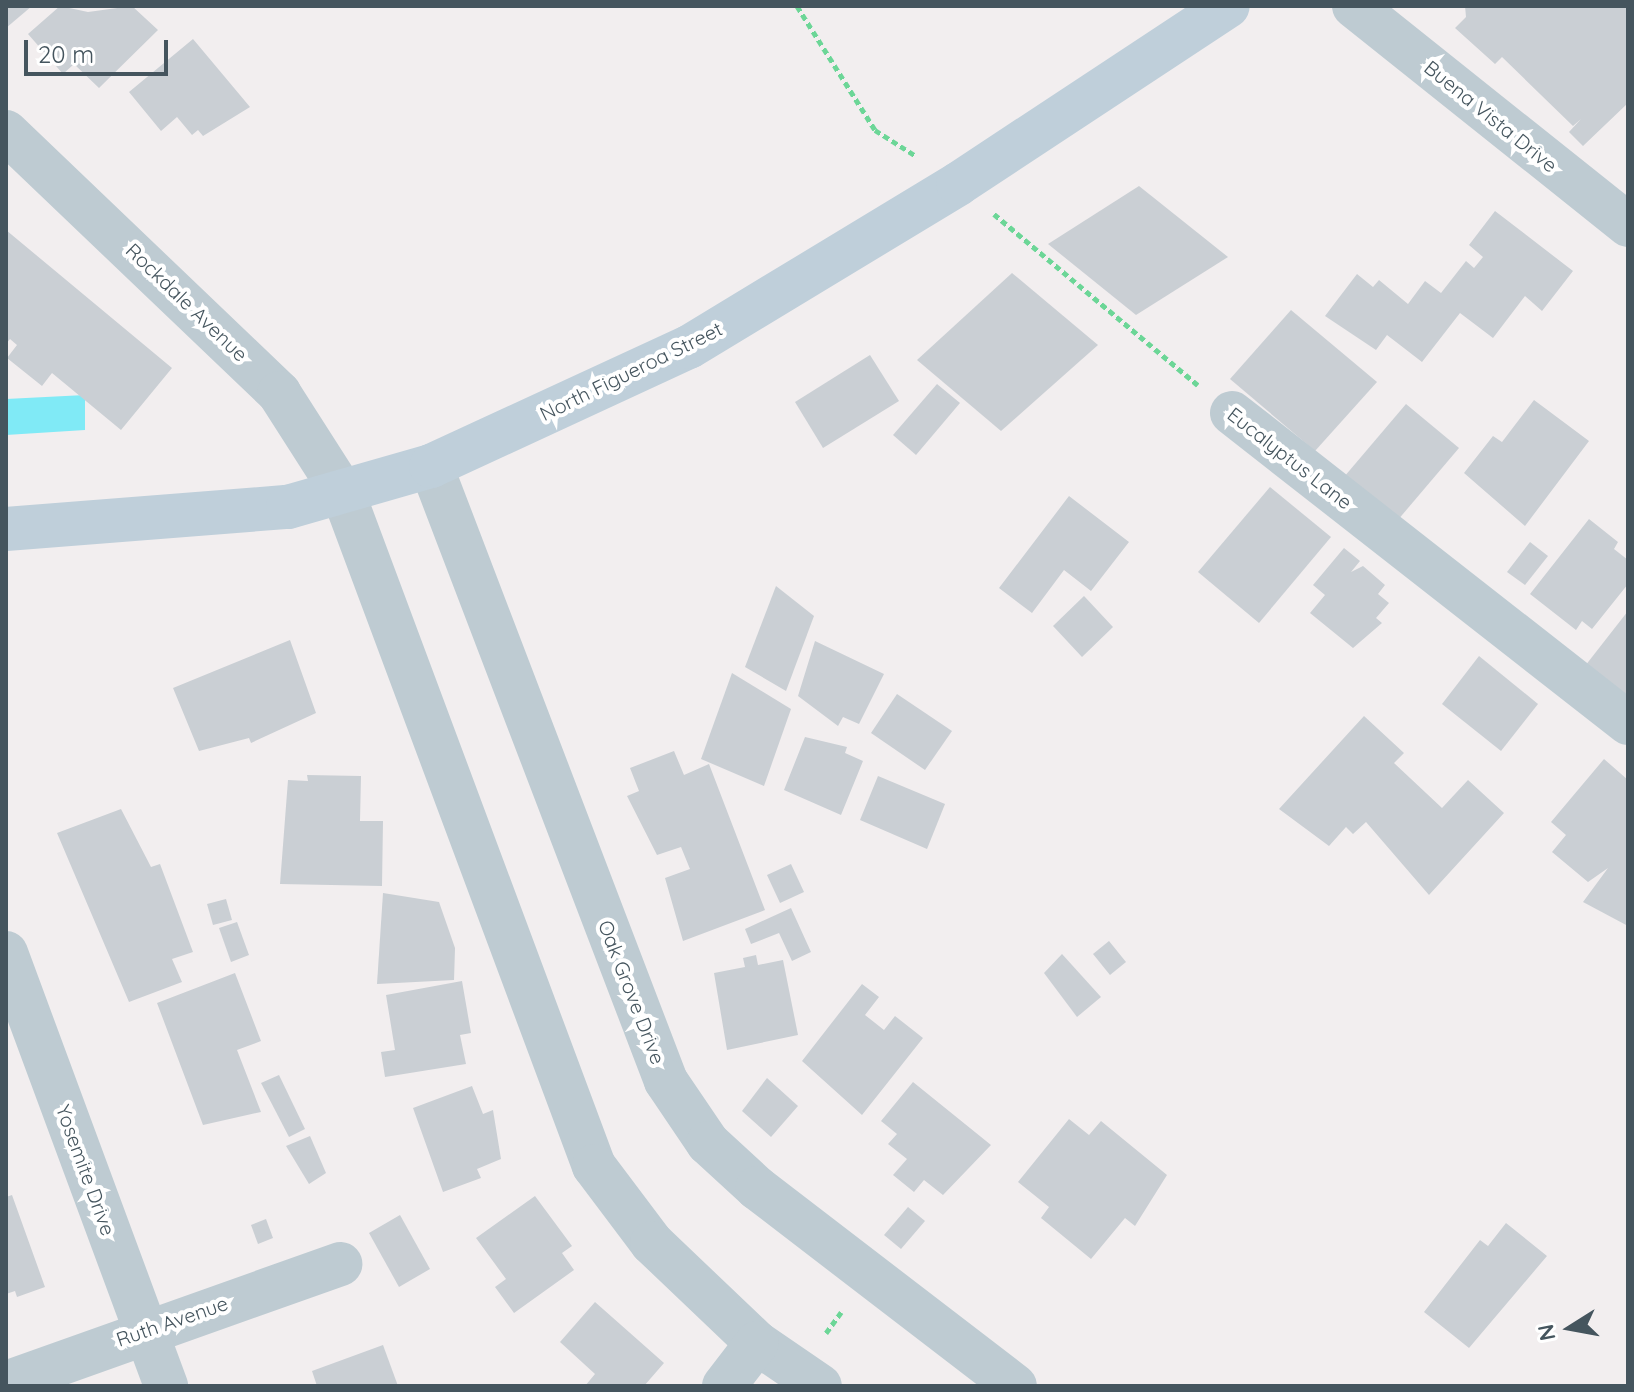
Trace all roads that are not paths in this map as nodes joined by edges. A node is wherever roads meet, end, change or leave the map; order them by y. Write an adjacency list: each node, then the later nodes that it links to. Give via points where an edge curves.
1 (1228, 6): 6 (main road, North Figueroa Street, via 958,184 689,347)
2 (1354, 6): 4 (street, Buena Vista Drive)
3 (6, 132): 7 (street, Rockdale Avenue, via 279,393)
4 (1628, 225)
5 (1232, 413): 9 (street, Eucalyptus Lane)
6 (431, 466): 7 (main road, North Figueroa Street); 18 (street, Oak Grove Drive, via 666,1081 708,1143)
7 (343, 493): 8 (main road, North Figueroa Street, via 183,519); 13 (street, via 594,1166 652,1243)
8 (6, 529)
9 (1628, 723)
10 (6, 953): 12 (street, Yosemite Drive)
11 (340, 1264): 12 (street, Ruth Avenue)
12 (145, 1330): 15 (street, Ruth Avenue); 16 (street, Yosemite Drive)
13 (757, 1343): 14 (street); 17 (street)
14 (810, 1378)
15 (6, 1383)
16 (166, 1386)
17 (724, 1386)
18 (1015, 1386)

